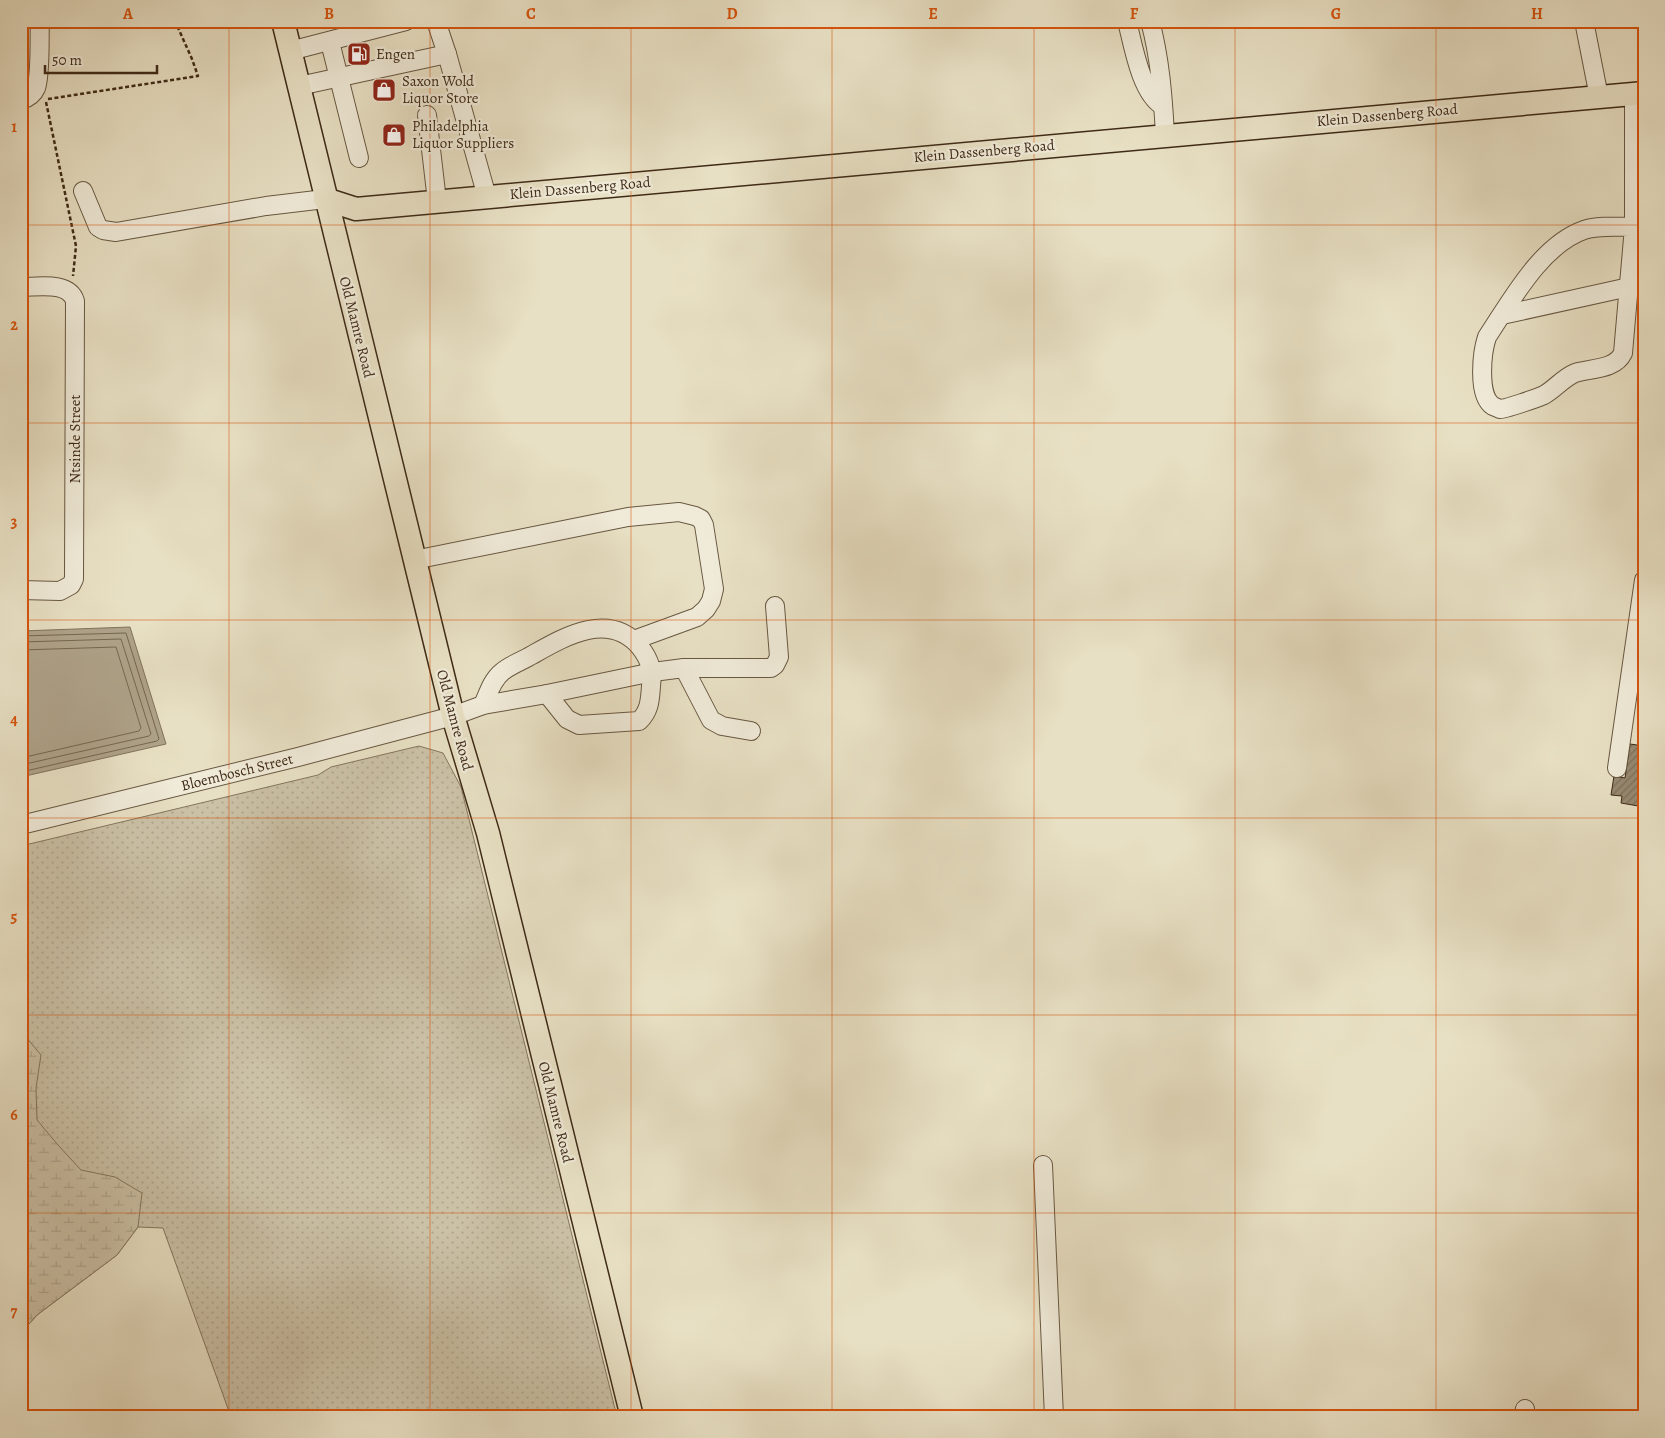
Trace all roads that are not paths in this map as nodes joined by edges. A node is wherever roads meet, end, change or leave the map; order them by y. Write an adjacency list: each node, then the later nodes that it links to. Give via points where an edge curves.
1 (40, 21): 15 (street, via 36,88 29,97)
2 (283, 21): 9 (main road, Old Mamre Road)
3 (406, 21): 8 (street)
4 (436, 21): 10 (street)
5 (1127, 21): 16 (street, via 1144,82 1153,99)
6 (1150, 21): 16 (street)
7 (1584, 21): 14 (street)
8 (330, 42): 9 (street); 11 (street)
9 (290, 51): 12 (main road, Old Mamre Road)
10 (447, 54): 11 (street); 21 (street)
11 (339, 78): 12 (street); 19 (street)
12 (298, 86): 22 (main road, Old Mamre Road)
13 (1639, 93): 14 (main road, Klein Dassenberg Road); 24 (street)
14 (1599, 97): 18 (main road, Klein Dassenberg Road)
15 (21, 100)
16 (1163, 106): 18 (street)
17 (427, 115): 23 (street)
18 (1164, 135): 21 (main road, Klein Dassenberg Road)
19 (359, 158)
20 (83, 191): 22 (street, via 98,227 116,232)
21 (487, 197): 23 (main road, Klein Dassenberg Road)
22 (325, 199): 23 (main road, Klein Dassenberg Road, via 356,209); 28 (main road, Old Mamre Road)
23 (437, 201)
24 (1634, 227): 26 (street); 27 (street, via 1586,230 1572,235 1532,271)
25 (21, 287): 30 (street, Ntsinde Street, via 62,287 71,292 75,301 74,579 60,591)
26 (1629, 287): 27 (street); 27 (street, via 1623,353 1618,361 1574,374 1544,395 1502,409 1494,407 1486,398 1482,363 1487,337)
27 (1502, 315)
28 (414, 560): 32 (street, via 628,517 679,512 701,519 714,589 711,601 697,617); 37 (main road, Old Mamre Road)
29 (1644, 580): 39 (street)
30 (21, 590)
31 (775, 606): 33 (street, Bloembosch Street, via 779,657 775,665 770,668)
32 (634, 640): 34 (street); 36 (street, via 607,629 587,630 565,637 502,672 492,684)
33 (684, 668): 34 (street, Bloembosch Street); 38 (street, via 711,720 722,726)
34 (653, 672): 35 (street, Bloembosch Street); 35 (street, via 648,709 639,721 579,725 567,719)
35 (547, 694): 36 (street, Bloembosch Street)
36 (483, 706): 37 (street, Bloembosch Street)
37 (453, 716): 40 (street, Bloembosch Street); 42 (main road, Old Mamre Road, via 488,833)
38 (751, 731)
39 (1617, 768)
40 (21, 825)
41 (1044, 1165): 43 (street)
42 (632, 1417)
43 (1054, 1417)

